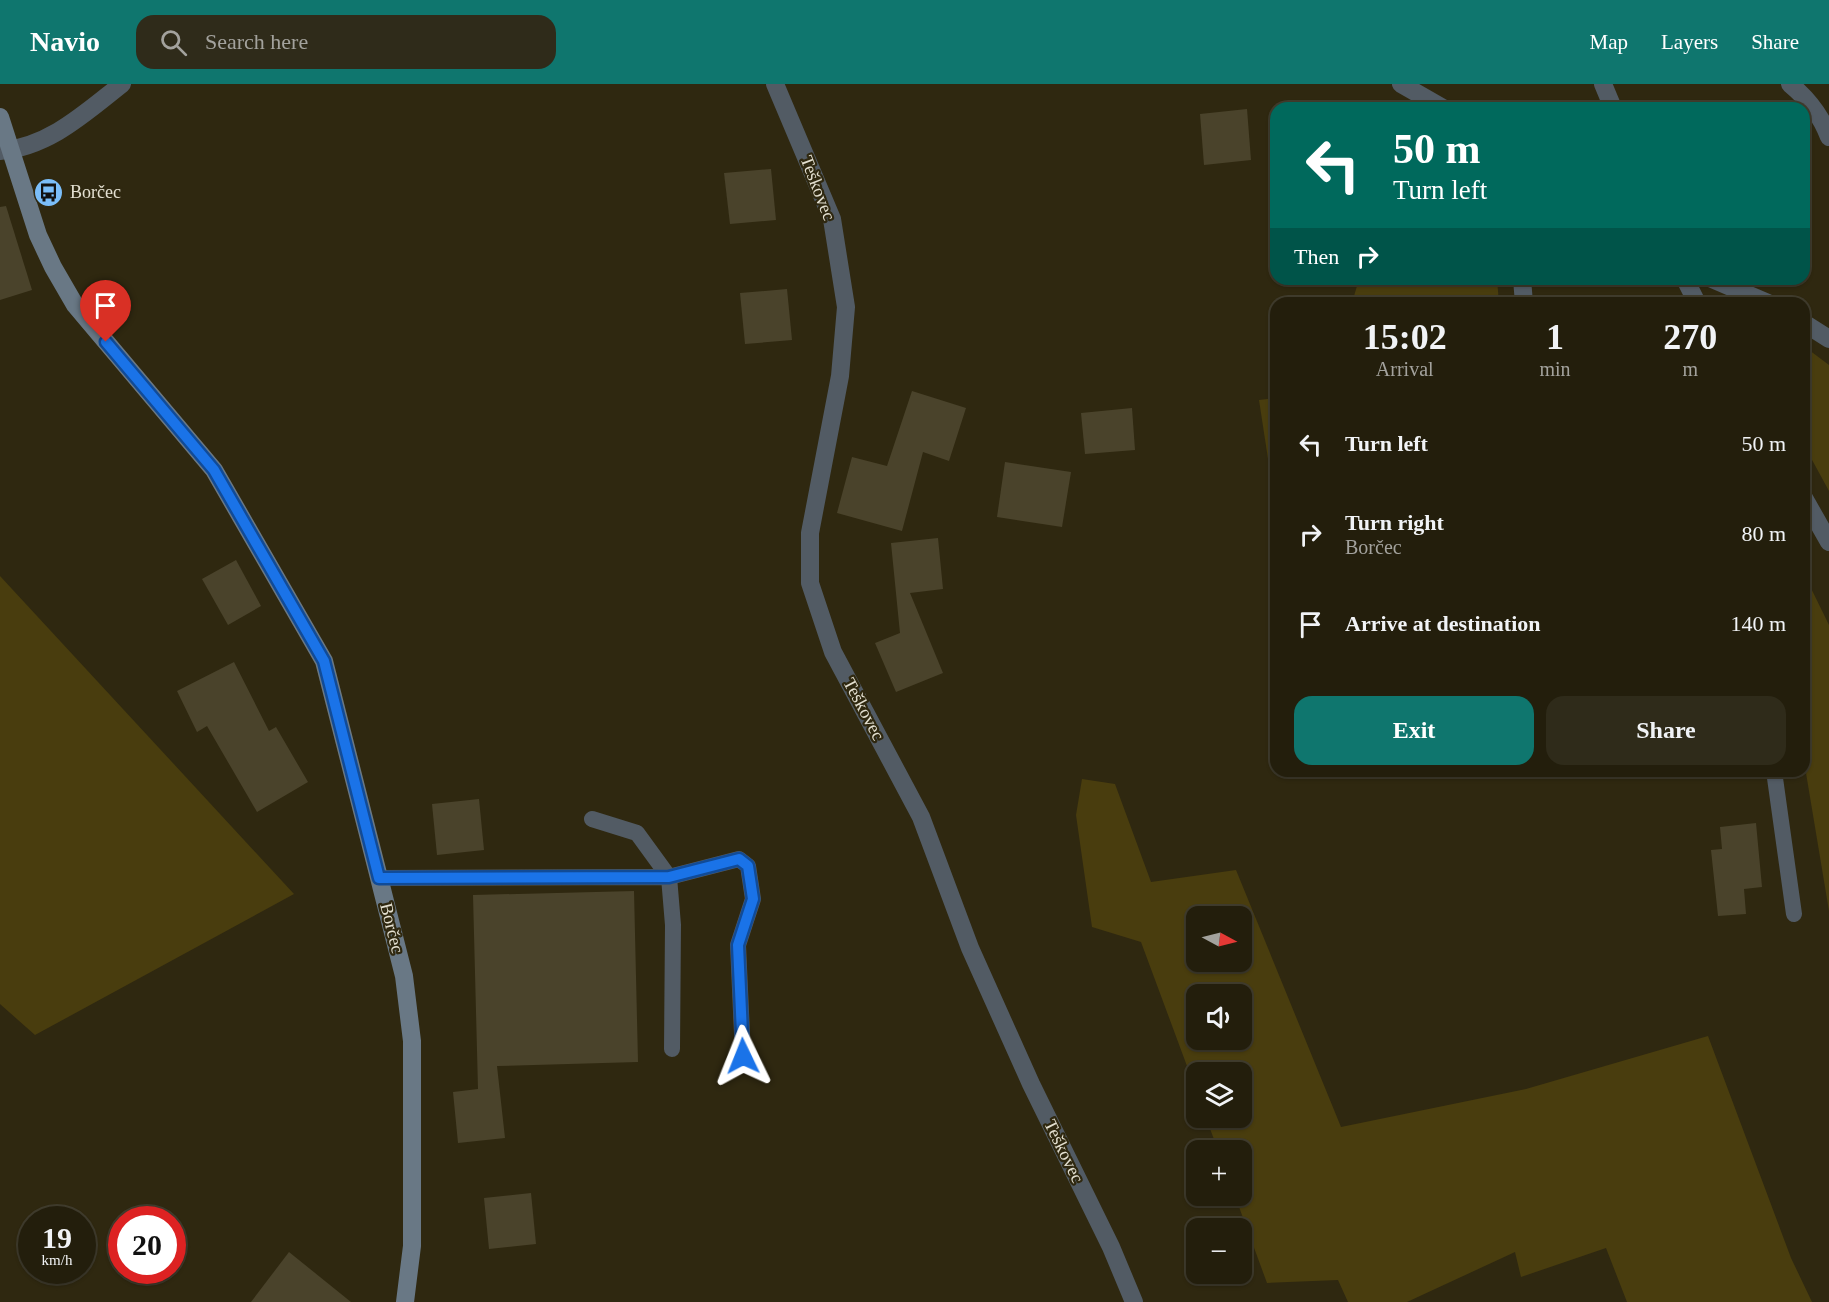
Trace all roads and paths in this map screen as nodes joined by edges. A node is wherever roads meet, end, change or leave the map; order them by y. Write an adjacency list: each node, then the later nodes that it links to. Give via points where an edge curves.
1 (122, 84): 12 (street, via 54,136)
2 (776, 84): 27 (street, Teškovec, via 832,219 846,307 840,376 810,533 810,583 833,652 921,817 970,948 1031,1084 1112,1247)
3 (1401, 84): 6 (street)
4 (1603, 84): 7 (street)
5 (1790, 84): 8 (street)
6 (1432, 102)
7 (1610, 102)
8 (1809, 102)
9 (1810, 103): 11 (street)
10 (0, 117): 12 (street, Borčec)
11 (1829, 137)
12 (5, 151): 22 (street, Borčec, via 38,235 75,305 214,470 324,661)
13 (1726, 285): 14 (street)
14 (1754, 297)
15 (1810, 327): 16 (street)
16 (1829, 339)
17 (1810, 509): 18 (street)
18 (1829, 542)
19 (1775, 777): 23 (lane)
20 (592, 819): 21 (lane, via 637,833)
21 (669, 877): 22 (lane); 24 (lane, via 674,925); 25 (lane, via 739,859 748,866 753,899 738,945)
22 (379, 878): 26 (street, Borčec, via 404,976 412,1041 412,1246)
23 (1794, 914)
24 (672, 1049)
25 (743, 1056)
26 (405, 1302)
27 (1134, 1302)

